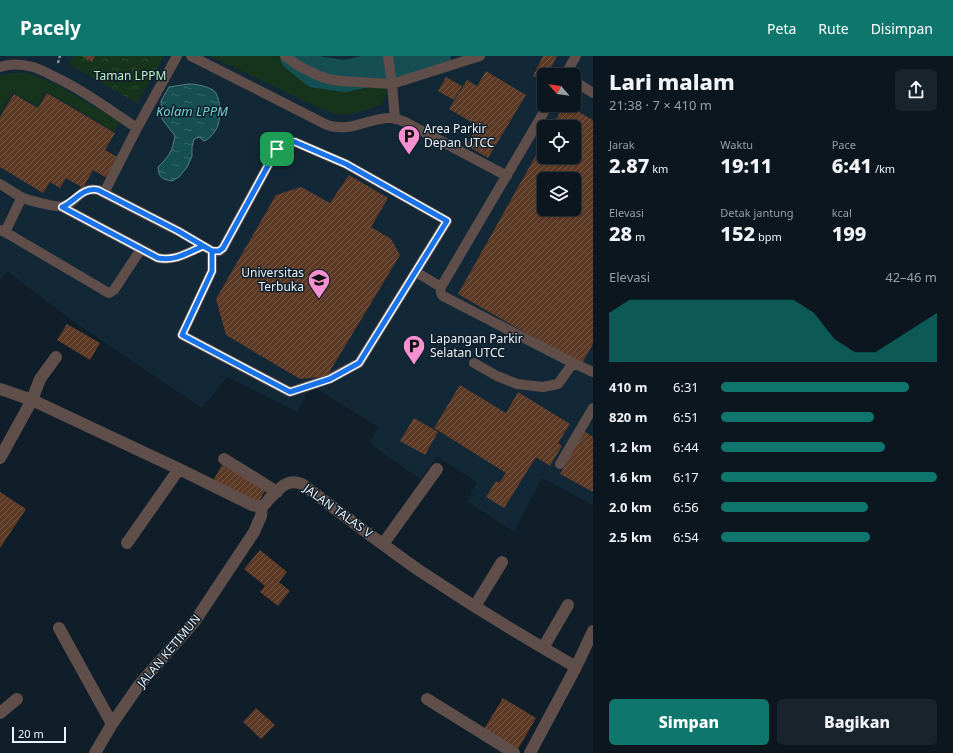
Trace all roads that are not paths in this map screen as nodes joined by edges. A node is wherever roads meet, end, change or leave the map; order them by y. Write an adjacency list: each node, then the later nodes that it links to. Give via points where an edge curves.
1 (177, 56): 14 (lane)
2 (191, 56): 13 (lane, via 327,126 346,128 383,119)
3 (285, 56): 9 (lane, via 299,66 328,79)
4 (388, 56): 9 (lane)
5 (480, 56): 9 (lane)
6 (576, 56): 8 (lane)
7 (0, 67): 14 (lane, via 16,64 35,67 72,86)
8 (569, 68)
9 (392, 84): 13 (lane)
10 (581, 85): 11 (lane)
11 (593, 93)
12 (544, 112): 15 (lane)
13 (395, 119): 15 (lane)
14 (137, 128): 17 (lane)
15 (507, 176): 25 (lane)
16 (0, 184): 18 (lane)
17 (104, 193): 19 (lane, via 98,190 85,190); 21 (lane)
18 (22, 198): 19 (lane); 20 (lane)
19 (62, 207): 22 (lane)
20 (2, 231): 22 (lane, via 107,292 114,290)
21 (203, 246): 22 (lane, via 179,258 169,259 158,258); 23 (lane)
22 (141, 249)
23 (212, 251): 24 (lane, via 223,248 277,149 291,141 346,164 447,221); 24 (lane, via 212,271 182,335 290,392 330,379 359,363)
24 (416, 272): 25 (lane)
25 (441, 287): 28 (lane, via 443,296)
26 (56, 357): 31 (street, via 40,379)
27 (474, 363): 28 (lane, via 517,384 543,387 558,384)
28 (573, 363): 29 (lane)
29 (593, 372)
30 (0, 389): 31 (street)
31 (32, 400): 33 (street); 36 (street)
32 (593, 408): 35 (lane)
33 (0, 458)
34 (224, 459): 38 (street)
35 (560, 464)
36 (179, 469): 39 (street, via 252,505); 40 (street)
37 (437, 469): 41 (street)
38 (277, 492): 39 (street, JALAN TALAS V); 41 (street, JALAN TALAS V, via 291,482 302,484)
39 (262, 506): 52 (street, JALAN KETIMUN, via 254,532 195,621 139,685)
40 (127, 543)
41 (384, 544): 44 (street, JALAN TALAS V)
42 (502, 562): 44 (street)
43 (568, 605): 47 (street)
44 (475, 606): 47 (street, JALAN TALAS V)
45 (59, 628): 52 (street)
46 (593, 631): 48 (street)
47 (543, 648): 48 (street, JALAN TALAS V)
48 (576, 667): 55 (street)
49 (17, 699): 51 (street)
50 (427, 699): 54 (street)
51 (0, 713)
52 (112, 724): 53 (street, JALAN KETIMUN)
53 (95, 753)
54 (514, 753)
55 (530, 753)

